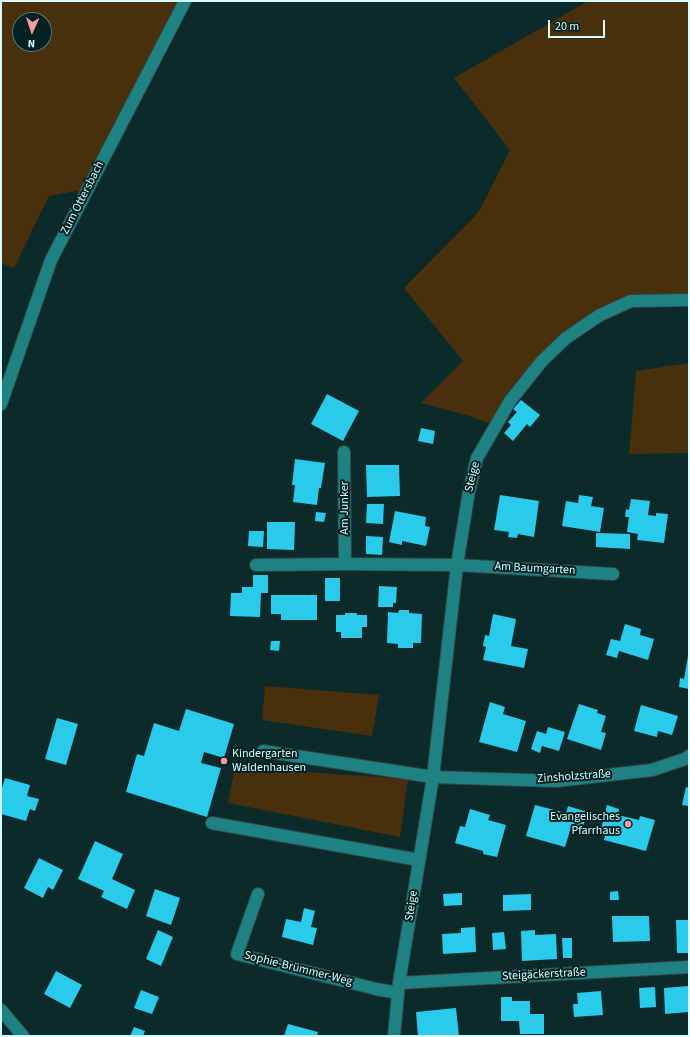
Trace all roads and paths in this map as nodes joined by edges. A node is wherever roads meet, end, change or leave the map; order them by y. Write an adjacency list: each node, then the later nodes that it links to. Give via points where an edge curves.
1 (185, 1): 3 (street, Zum Ottersbach, via 51,260)
2 (689, 300): 7 (street, Steige, via 630,301 600,315 566,338 542,361 510,401 477,458)
3 (1, 404)
4 (344, 452): 5 (street, Am Junker)
5 (345, 564): 6 (street); 7 (street)
6 (256, 565)
7 (457, 565): 8 (street, Am Baumgarten); 11 (street, Steige)
8 (613, 574)
9 (263, 751): 11 (street)
10 (689, 756): 11 (street, Zinsholzstraße, via 652,770 556,781)
11 (432, 777): 13 (street, Steige)
12 (212, 823): 13 (street)
13 (419, 860): 16 (street, Steige)
14 (258, 894): 16 (street, Sophie-Brümmer-Weg, via 237,954 376,989)
15 (689, 967): 16 (street, Steigäckerstraße)
16 (399, 988): 19 (street, Steige)
17 (1, 1010): 18 (street)
18 (23, 1036)
19 (394, 1036)

